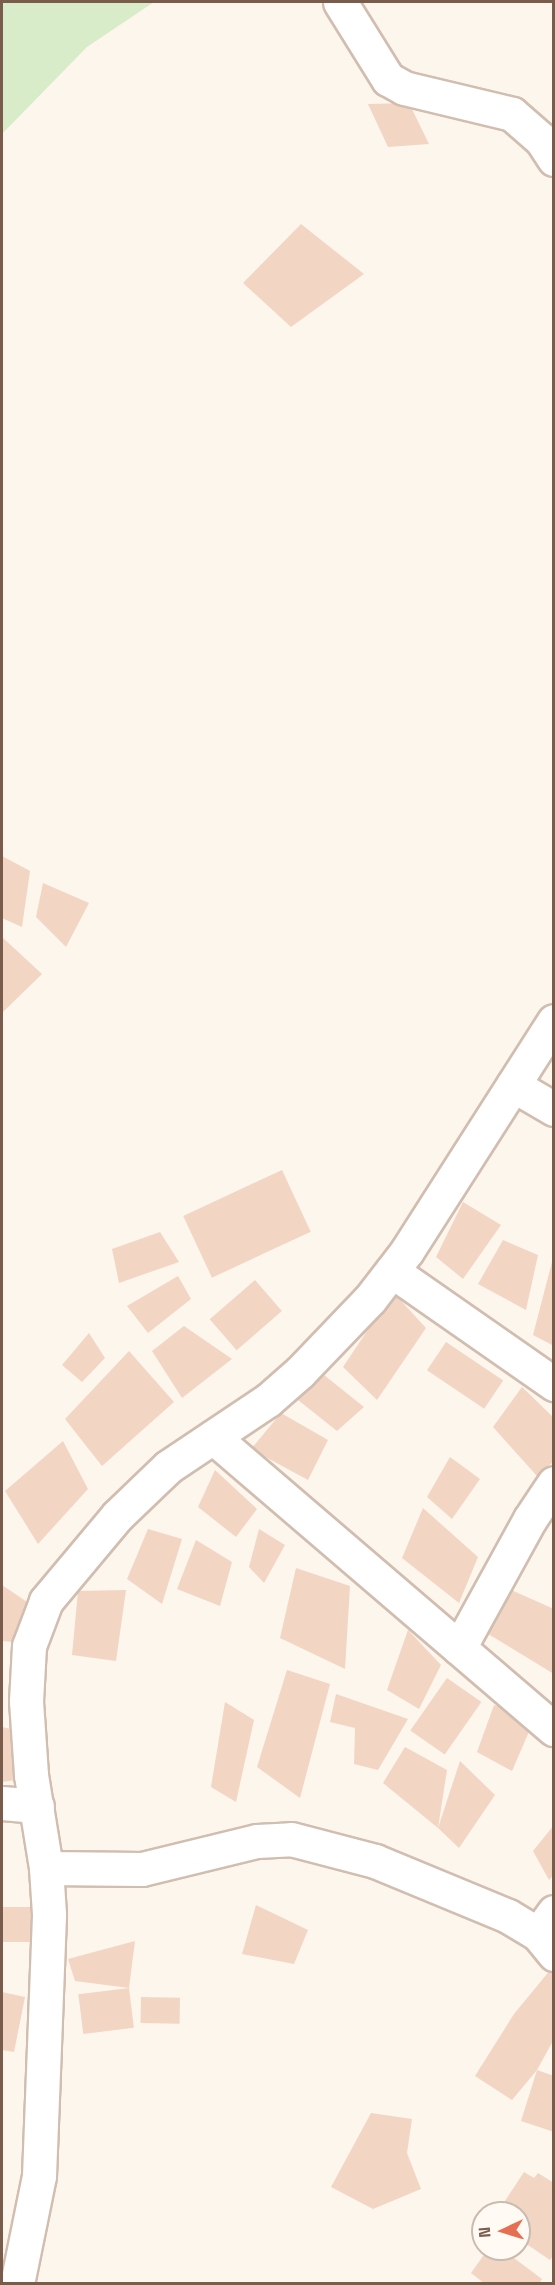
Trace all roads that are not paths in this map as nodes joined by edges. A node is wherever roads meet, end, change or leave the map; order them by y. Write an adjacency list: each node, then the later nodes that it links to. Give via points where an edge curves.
1 (340, 2): 2 (street, via 388,79 404,88 512,114 541,139)
2 (554, 159)
3 (554, 1022): 4 (street)
4 (513, 1085): 5 (street); 6 (street)
5 (554, 1109)
6 (392, 1271): 7 (street); 8 (street, via 300,1372 268,1400)
7 (554, 1384)
8 (213, 1437): 10 (street); 13 (street, via 168,1467 117,1516 46,1601 29,1646 26,1701)
9 (554, 1483): 10 (street)
10 (459, 1648): 11 (street)
11 (554, 1729)
12 (2, 1803): 13 (street)
13 (37, 1806): 14 (street)
14 (46, 1868): 15 (street, via 142,1869 258,1840 291,1839 375,1860); 16 (street, via 49,1914 39,2175)
15 (548, 1934)
16 (17, 2283)

